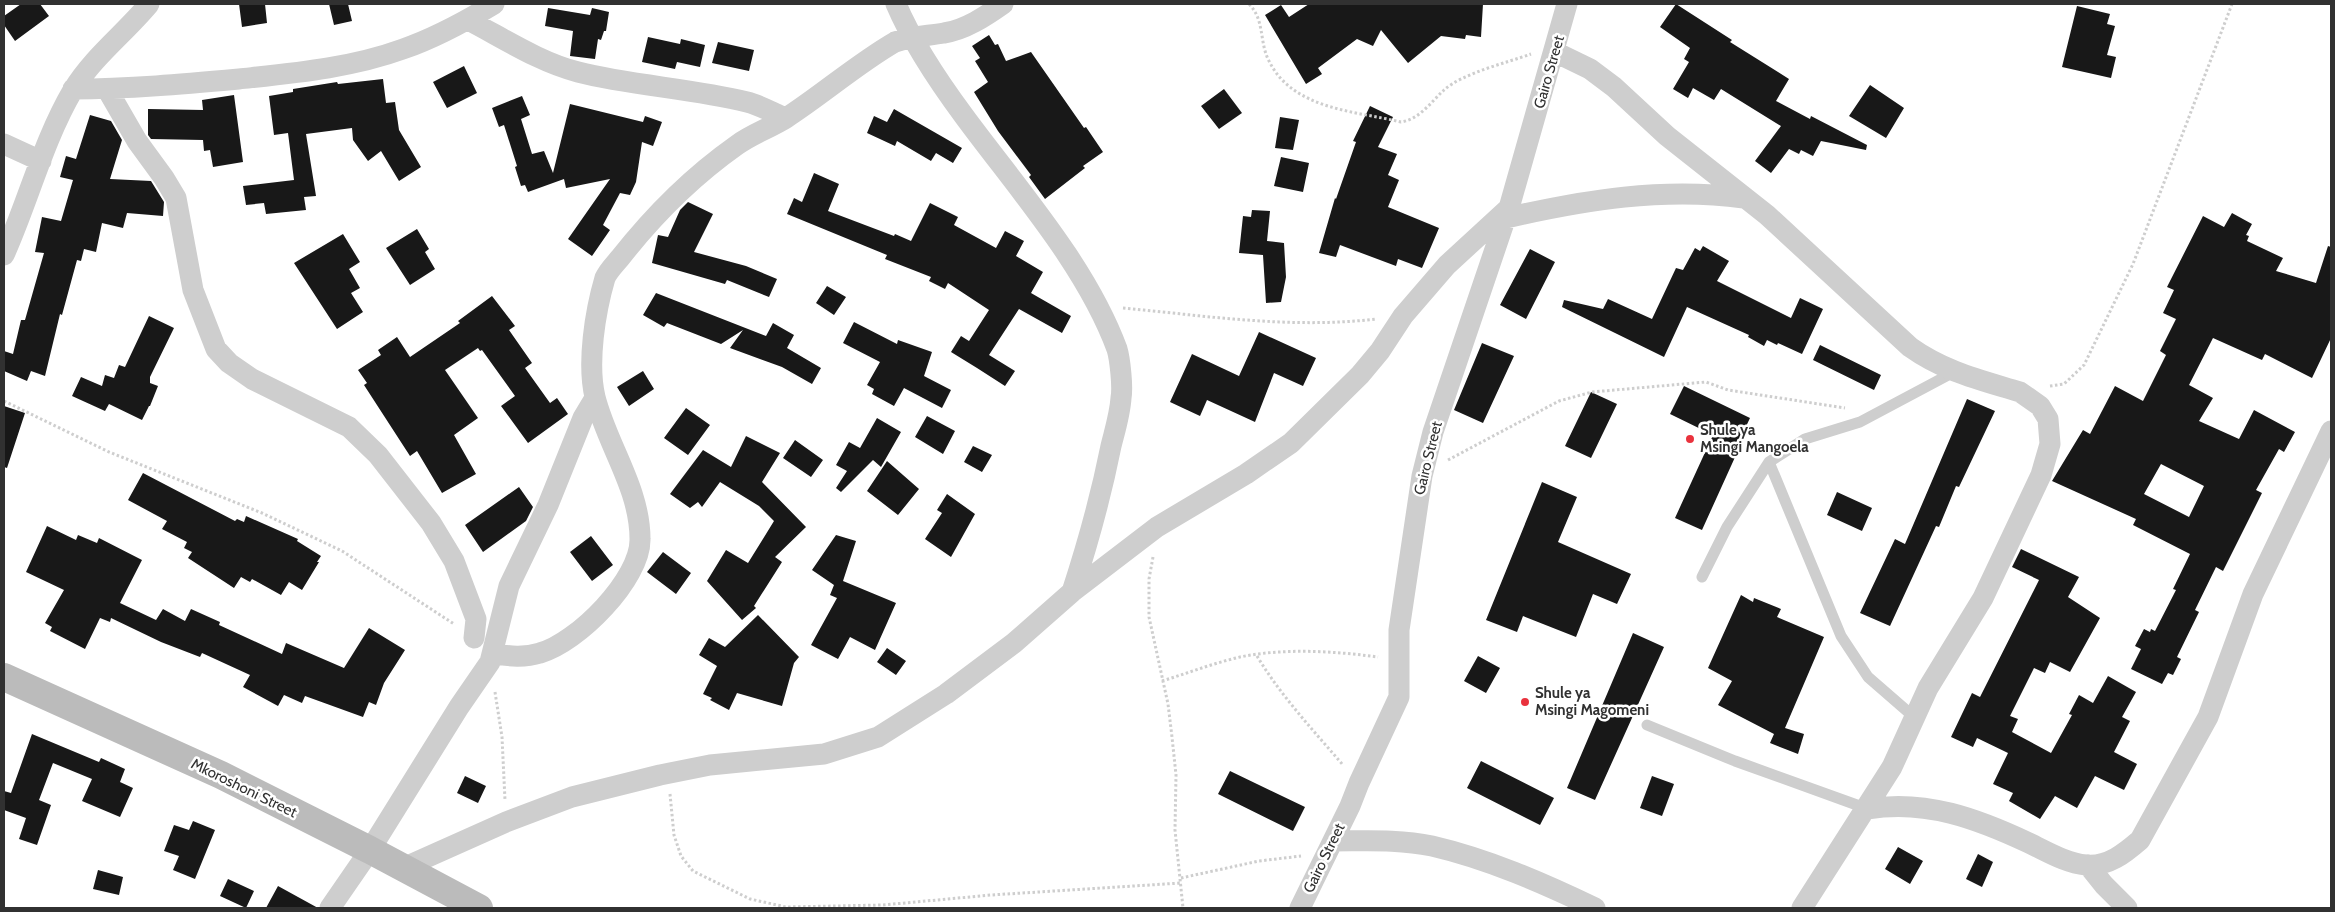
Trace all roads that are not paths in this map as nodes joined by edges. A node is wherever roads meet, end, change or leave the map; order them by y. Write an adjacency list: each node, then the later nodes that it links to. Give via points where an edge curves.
1 (149, 4): 9 (street)
2 (494, 4): 6 (street)
3 (896, 4): 7 (street)
4 (1003, 4): 7 (street, via 982,18 947,33)
5 (1567, 4): 8 (street, Gairo Street)
6 (468, 20): 10 (street, via 403,49 351,64 270,76); 11 (street, via 575,72 749,102)
7 (910, 37): 11 (street, via 880,51); 22 (street, via 1069,260 1118,351 1122,397 1093,529)
8 (1556, 48): 14 (street, via 1614,87 1667,136 1712,169); 15 (street, Gairo Street)
9 (73, 89): 10 (street); 13 (street)
10 (108, 89): 23 (street, via 137,141 176,198 193,290 216,349 252,379 349,427 378,454 431,524 454,561 476,619)
11 (785, 118): 18 (street, via 738,144 706,169 644,228 606,276 591,354)
12 (4, 144): 13 (street)
13 (41, 161): 16 (street)
14 (1744, 198): 15 (street, via 1672,193); 17 (street, via 1794,239 1897,336 1923,356)
15 (1508, 213): 22 (street, via 1447,265 1403,316 1360,376 1290,443 1157,528); 29 (street, Gairo Street, via 1433,432 1422,476 1399,630 1399,697)
16 (4, 255)
17 (1954, 372): 20 (lane, via 1860,422 1805,439); 26 (street, via 2020,392 2040,406 2048,419 2050,444 2041,475 1983,598)
18 (595, 398): 24 (street, via 582,418 548,505 509,586); 24 (street, via 628,480 639,517 640,542 629,575 582,630 560,645 541,653)
19 (2331, 431): 31 (street, via 2253,594 2208,717 2140,840 2124,855 2109,862)
20 (1769, 462): 21 (lane, via 1727,527); 26 (lane, via 1840,636 1868,677)
21 (1702, 577)
22 (1072, 592): 32 (street, via 1007,648 946,694 878,737 824,754 710,766 572,797 506,822)
23 (474, 638)
24 (492, 658): 30 (street)
25 (4, 676): 30 (street, Mkoroshoni Street, via 221,775)
26 (1914, 717): 28 (street, via 1892,767)
27 (1647, 724): 28 (lane, via 1735,761)
28 (1868, 809): 31 (street, via 1889,805 1912,806 1954,813 2066,860); 37 (street)
29 (1330, 848): 35 (street, Gairo Street); 36 (street, via 1381,840 1430,846 1483,860)
30 (370, 850): 32 (street, Mkoroshoni Street); 33 (street)
31 (2088, 865): 38 (street)
32 (403, 868): 34 (street, Mkoroshoni Street)
33 (330, 908)
34 (479, 908)
35 (1300, 908)
36 (1595, 908)
37 (1802, 908)
38 (2127, 908)

